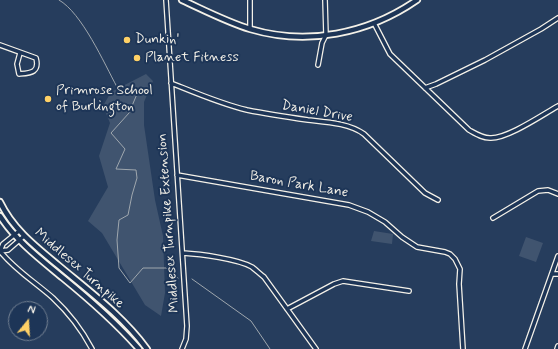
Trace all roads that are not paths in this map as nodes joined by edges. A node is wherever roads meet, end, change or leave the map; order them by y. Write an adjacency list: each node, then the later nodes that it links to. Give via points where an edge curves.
1 (166, 0): 15 (street, Middlesex Turnpike Extension)
2 (182, 0): 10 (main road)
3 (250, 0): 10 (street)
4 (325, 0): 11 (street)
5 (406, 0): 7 (street)
6 (417, 0): 7 (main road)
7 (407, 6): 9 (main road)
8 (558, 18): 16 (street, via 486,60)
9 (374, 23): 11 (main road, via 352,31); 16 (street, via 390,54)
10 (250, 29): 11 (main road, via 292,36)
11 (326, 35): 14 (street)
12 (0, 45): 13 (street)
13 (20, 53): 13 (street, via 36,58 36,70 19,74 17,64)
14 (318, 65)
15 (171, 83): 18 (street, Middlesex Turnpike Extension); 20 (street, Daniel Drive, via 219,102 245,109 354,128 364,134 425,192)
16 (425, 88): 17 (street, via 470,130 483,138 501,136)
17 (558, 106)
18 (177, 175): 29 (street, Middlesex Turnpike Extension); 40 (street, Baron Park Lane, via 349,205 381,220 414,246 450,254 460,269)
19 (558, 194): 23 (street, via 548,190 538,191)
20 (438, 200)
21 (0, 202): 24 (main road, Middlesex Turnpike)
22 (0, 216): 25 (main road, Middlesex Turnpike)
23 (493, 218)
24 (19, 231): 25 (street); 26 (main road, Middlesex Turnpike)
25 (14, 235): 27 (main road, Middlesex Turnpike); 28 (street, via 3,244)
26 (24, 236): 27 (street); 37 (main road, Middlesex Turnpike, via 112,312)
27 (19, 240): 28 (street, via 8,250); 36 (main road, Middlesex Turnpike, via 108,316)
28 (0, 251): 35 (street, via 64,309)
29 (183, 253): 34 (street, via 226,259 251,266 264,278); 38 (street, Middlesex Turnpike Extension, via 187,333)
30 (558, 256): 31 (street)
31 (552, 274): 32 (street); 41 (street)
32 (558, 274)
33 (410, 291): 34 (street, via 343,281)
34 (288, 309): 39 (street)
35 (92, 349)
36 (139, 349)
37 (147, 349)
38 (182, 349)
39 (316, 349)
40 (463, 349)
41 (526, 349)

